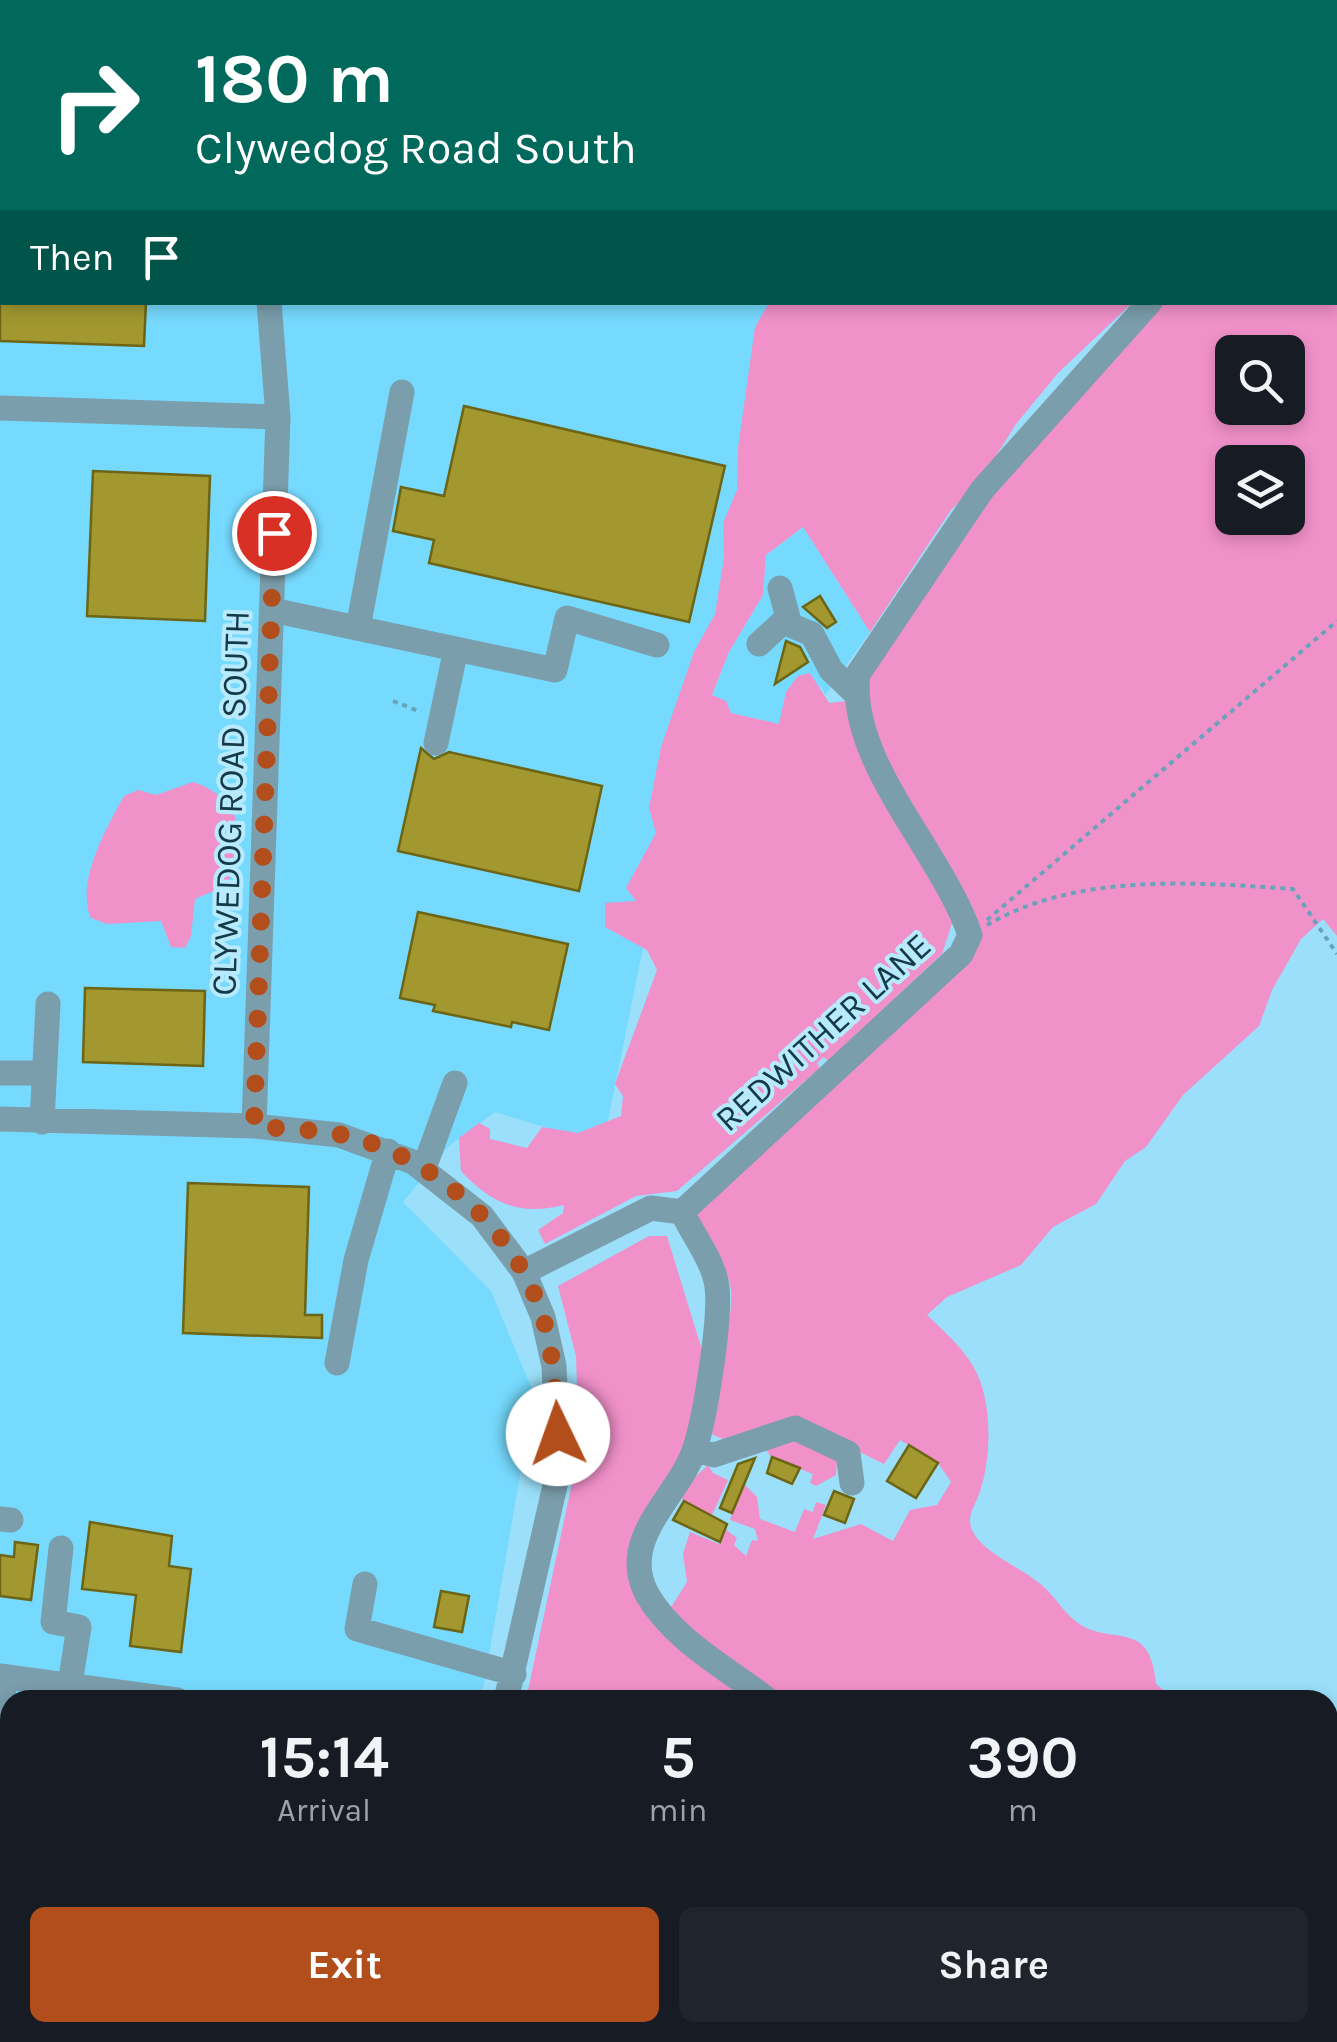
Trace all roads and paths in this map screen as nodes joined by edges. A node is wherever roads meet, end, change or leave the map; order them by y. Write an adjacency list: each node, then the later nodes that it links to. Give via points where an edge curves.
1 (269, 305): 5 (street, CLYWEDOG ROAD SOUTH)
2 (1147, 305): 14 (street, via 982,490 858,674)
3 (402, 392): 10 (street)
4 (0, 408): 5 (street)
5 (278, 417): 7 (street, CLYWEDOG ROAD SOUTH)
6 (780, 588): 8 (street)
7 (272, 610): 10 (street); 25 (street, CLYWEDOG ROAD SOUTH)
8 (786, 618): 11 (street); 14 (street, via 812,634 831,670)
9 (1337, 621): 17 (path)
10 (358, 628): 13 (street)
11 (759, 644)
12 (657, 645): 13 (street, via 567,618 556,670)
13 (456, 649): 16 (street)
14 (856, 693): 17 (street, REDWITHER LANE, via 878,765 956,894)
15 (393, 701): 16 (path, via 416,708)
16 (438, 735)
17 (970, 935): 18 (path, via 1042,900 1209,883 1292,889); 28 (street, REDWITHER LANE, via 960,954)
18 (1337, 954)
19 (48, 1004): 21 (street)
20 (0, 1073): 21 (street)
21 (44, 1073): 24 (street)
22 (456, 1084): 27 (street)
23 (0, 1119): 24 (street)
24 (42, 1122): 25 (street)
25 (254, 1126): 26 (street, via 339,1134)
26 (388, 1151): 27 (street); 30 (street, via 356,1260)
27 (424, 1168): 29 (street, via 482,1216)
28 (682, 1212): 29 (street, via 651,1208); 31 (street, via 716,1281 715,1333)
29 (524, 1272): 35 (street, via 554,1366 559,1468)
30 (337, 1364)
31 (695, 1450): 32 (street, via 714,1455 795,1428 848,1453); 40 (street, via 648,1528 638,1563 647,1593 674,1628)
32 (852, 1483)
33 (61, 1548): 37 (street, via 53,1622 80,1628)
34 (364, 1584): 35 (street, via 357,1629)
35 (514, 1674): 39 (street)
36 (3, 1676): 37 (street)
37 (70, 1684): 38 (street)
38 (110, 1690)
39 (509, 1690)
40 (755, 1690)

